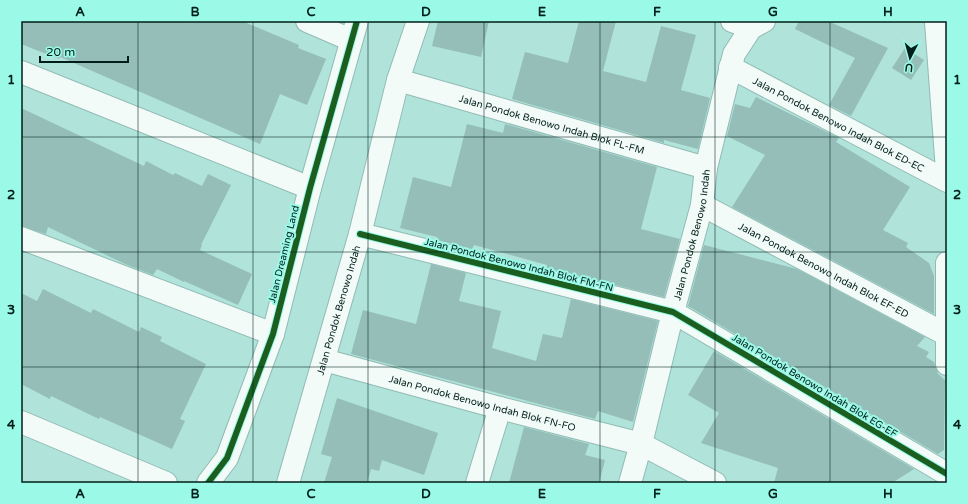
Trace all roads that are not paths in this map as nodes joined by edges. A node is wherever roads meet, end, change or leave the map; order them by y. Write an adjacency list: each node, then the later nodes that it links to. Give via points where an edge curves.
1 (307, 21): 5 (street, Jalan Dreaming Land)
2 (418, 21): 8 (street, Jalan Pondok Benowo Indah)
3 (938, 22): 10 (street)
4 (749, 23): 6 (street, Jalan Pondok Benowo Indah)
5 (354, 30): 12 (street, Jalan Dreaming Land)
6 (730, 68): 9 (street, Jalan Pondok Benowo Indah); 11 (street, Jalan Pondok Benowo Indah Blok ED-EC)
7 (21, 72): 12 (street)
8 (398, 80): 9 (street, Jalan Pondok Benowo Indah Blok FL-FM); 14 (street, Jalan Pondok Benowo Indah)
9 (706, 168): 13 (street, Jalan Pondok Benowo Indah)
10 (947, 170)
11 (947, 181)
12 (310, 188): 18 (street, Jalan Dreaming Land)
13 (702, 205): 17 (street, Jalan Pondok Benowo Indah); 19 (street, Jalan Pondok Benowo Indah Blok EF-ED)
14 (360, 234): 17 (street, Jalan Pondok Benowo Indah Blok FM-FN); 20 (street, Jalan Pondok Benowo Indah)
15 (21, 238): 18 (street)
16 (947, 263): 19 (street)
17 (673, 312): 24 (street, Jalan Pondok Benowo Indah); 25 (street, Jalan Pondok Benowo Indah Blok EG-EF)
18 (273, 334): 27 (street, Jalan Dreaming Land, via 227,458)
19 (947, 335): 21 (street)
20 (324, 360): 22 (street, Jalan Pondok Benowo Indah Blok FN-FO); 28 (street, Jalan Pondok Benowo Indah)
21 (947, 364)
22 (500, 408): 24 (street, Jalan Pondok Benowo Indah Blok FN-FO); 29 (street)
23 (21, 422): 26 (street)
24 (641, 444): 30 (street, Jalan Pondok Benowo Indah); 31 (street, Jalan Pondok Benowo Indah Blok FN-FO)
25 (947, 474)
26 (166, 483)
27 (208, 483)
28 (288, 483)
29 (477, 483)
30 (630, 483)
31 (715, 483)

